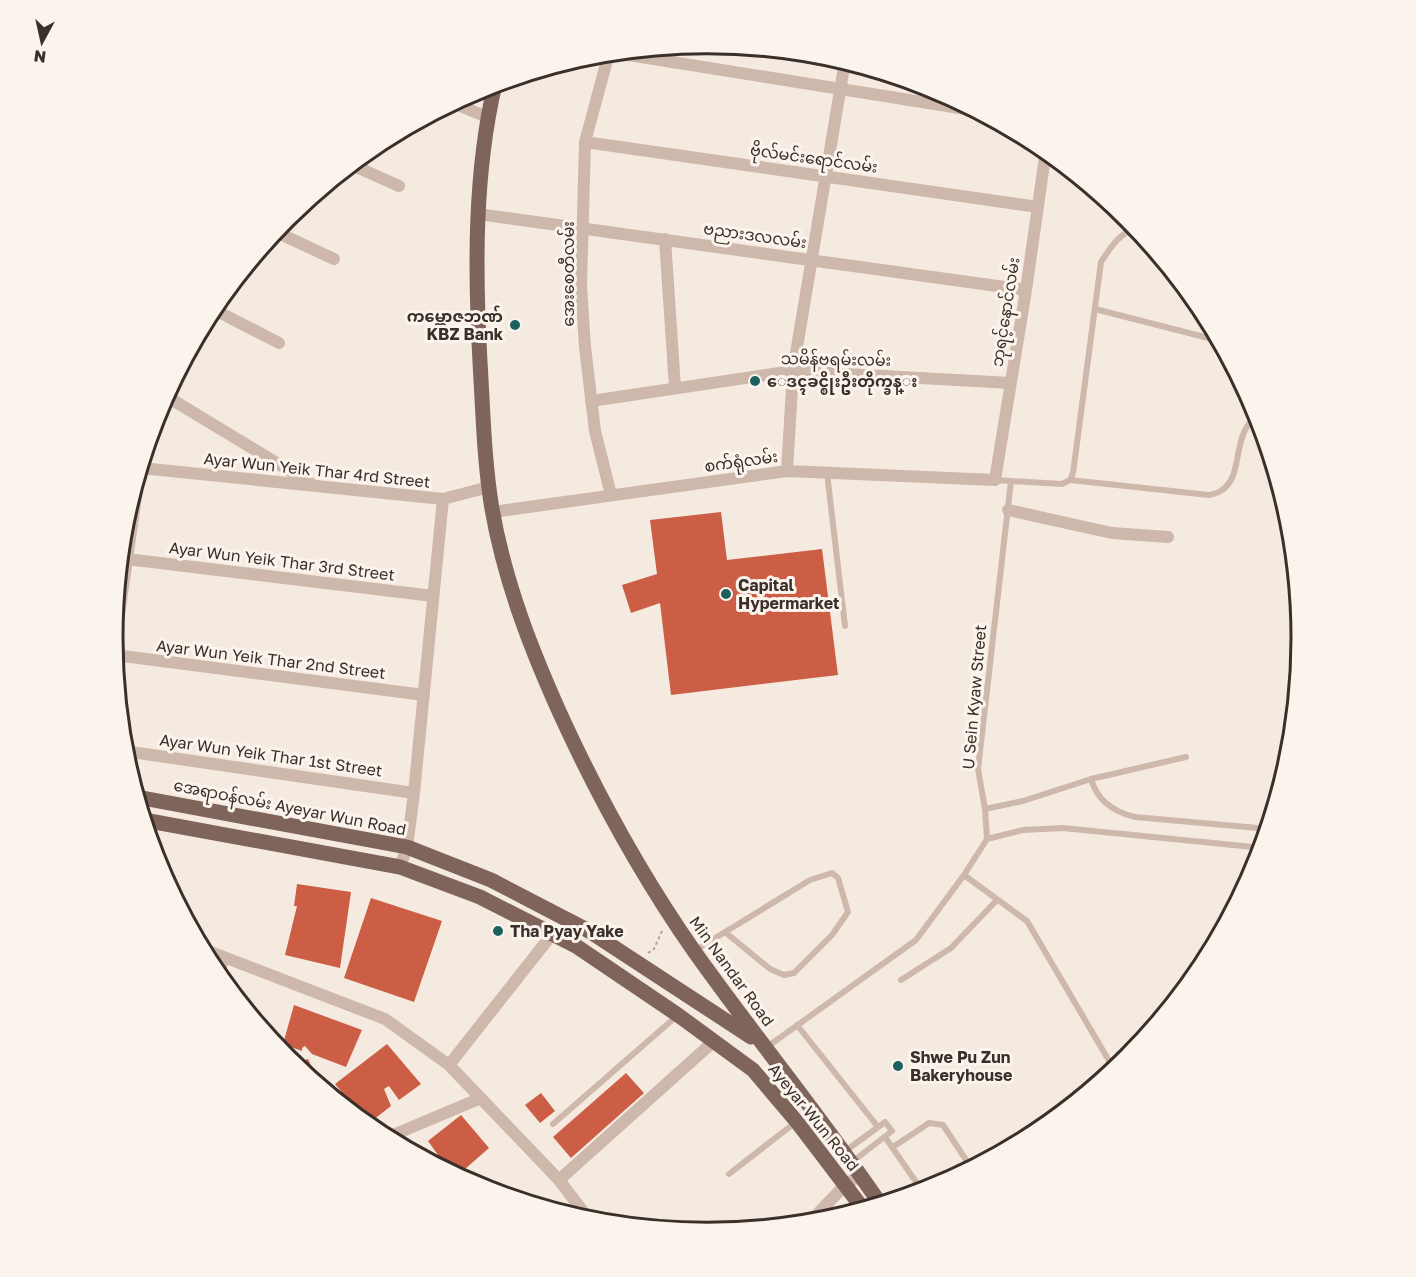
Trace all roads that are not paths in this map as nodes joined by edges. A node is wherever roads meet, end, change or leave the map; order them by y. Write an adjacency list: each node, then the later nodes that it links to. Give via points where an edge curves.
1 (645, 58): 4 (street)
2 (606, 63): 9 (street, အေးစေတီလမ်း)
3 (843, 70): 4 (street)
4 (840, 89): 7 (street); 12 (street)
5 (492, 95): 8 (main road, Min Nandar Road)
6 (464, 107): 8 (street)
7 (951, 107)
8 (487, 117): 15 (main road, Min Nandar Road)
9 (585, 142): 12 (street, ဗိုလ်မင်းရောင်လမ်း); 16 (street, အေးစေတီလမ်း)
10 (1044, 161): 14 (street, ဘုရင့်နောင်လမ်း)
11 (361, 169): 13 (street)
12 (825, 176): 14 (street, ဗိုလ်မင်းရောင်လမ်း); 21 (street)
13 (399, 186)
14 (1038, 207): 22 (street, ဘုရင့်နောင်လမ်း)
15 (478, 214): 16 (street, ဗညားဒလလမ်း); 40 (main road, Min Nandar Road, via 477,317)
16 (584, 228): 19 (street, ဗညားဒလလမ်း); 31 (street, အေးစေတီလမ်း, via 581,286)
17 (1127, 231): 23 (lane, via 1101,262)
18 (285, 236): 20 (street)
19 (665, 239): 21 (street, ဗညားဒလလမ်း); 29 (street)
20 (334, 259)
21 (811, 260): 22 (street, ဗညားဒလလမ်း); 27 (street)
22 (1026, 290): 28 (street, ဘုရင့်နောင်လမ်း)
23 (1095, 309): 25 (lane); 37 (lane)
24 (222, 314): 26 (street)
25 (1209, 338)
26 (279, 343)
27 (793, 371): 28 (street, သမိန်ဗရမ်းလမ်း); 29 (street, သမိန်ဗရမ်းလမ်း); 34 (street)
28 (1011, 383): 36 (street, ဘုရင့်နောင်လမ်း)
29 (675, 388): 31 (street, သမိန်ဗရမ်းလမ်း)
30 (174, 401): 39 (street)
31 (591, 401): 41 (street, အေးစေတီလမ်း)
32 (1250, 420): 37 (lane, via 1231,482 1222,491 1209,495)
33 (149, 469): 39 (street, Ayar Wun Yeik Thar 4rd Street)
34 (787, 471): 35 (street, စက်ရုံလမ်း); 41 (street, စက်ရုံလမ်း)
35 (826, 474): 36 (street, စက်ရုံလမ်း); 48 (lane)
36 (995, 480): 38 (lane)
37 (1070, 480): 38 (lane, via 1062,484)
38 (1011, 481): 43 (lane, U Sein Kyaw Street)
39 (316, 487): 42 (street, Ayar Wun Yeik Thar 4rd Street)
40 (489, 487): 42 (street, Ayar Wun Yeik Thar 4rd Street); 44 (main road, Min Nandar Road)
41 (611, 495): 44 (street, စက်ရုံလမ်း)
42 (443, 499): 47 (street)
43 (1008, 510): 45 (street, via 1112,533); 56 (lane, U Sein Kyaw Street, via 978,769)
44 (493, 512): 67 (main road, Min Nandar Road, via 513,596 553,698 594,786)
45 (1168, 537)
46 (129, 559): 47 (street, Ayar Wun Yeik Thar 3rd Street)
47 (433, 596): 50 (street)
48 (845, 626)
49 (124, 656): 50 (street, Ayar Wun Yeik Thar 2nd Street)
50 (424, 695): 54 (street)
51 (135, 753): 54 (street, Ayar Wun Yeik Thar 1st Street)
52 (1186, 757): 53 (lane)
53 (1091, 779): 56 (lane); 58 (lane, via 1109,806 1123,814)
54 (414, 793): 60 (street)
55 (146, 799): 60 (main road, အေရာဝန်လမ်း Ayeyar Wun Road)
56 (985, 809): 59 (lane, U Sein Kyaw Street)
57 (154, 822): 62 (main road)
58 (1260, 828)
59 (987, 839): 61 (lane, via 1023,830 1064,828); 63 (lane)
60 (407, 847): 62 (street); 69 (main road, အေရာဝန်လမ်း Ayeyar Wun Road, via 491,880)
61 (1253, 847)
62 (400, 867): 66 (main road, via 480,897)
63 (964, 875): 64 (lane); 74 (lane, via 916,940)
64 (998, 900): 72 (lane, via 951,948); 77 (lane, via 1027,921)
65 (725, 932): 65 (lane, via 810,880 832,873 848,912 832,935 794,974 784,975 770,969); 67 (lane)
66 (552, 933): 73 (main road, Ayeyar Wun Road); 78 (street)
67 (694, 951): 76 (main road, Min Nandar Road)
68 (217, 954): 70 (street)
69 (627, 955): 76 (main road, Ayeyar Wun Road)
70 (227, 958): 71 (lane); 78 (street, via 385,1019)
71 (224, 966)
72 (901, 980)
73 (678, 1015): 75 (main road, Ayeyar Wun Road); 82 (lane)
74 (798, 1024): 76 (lane); 83 (lane)
75 (713, 1042): 79 (main road, Ayeyar Wun Road); 91 (street)
76 (769, 1052): 79 (main road); 87 (main road, Ayeyar Wun Road)
77 (1110, 1062)
78 (449, 1065): 80 (street)
79 (753, 1070): 81 (main road, Ayeyar Wun Road)
80 (481, 1098): 84 (street); 91 (street)
81 (797, 1122): 89 (lane); 93 (main road, Ayeyar Wun Road)
82 (552, 1124)
83 (878, 1127): 85 (lane, via 885,1122 892,1131); 87 (lane)
84 (397, 1133)
85 (885, 1137): 86 (lane); 87 (lane)
86 (893, 1147): 88 (lane, via 929,1123 936,1123 943,1125); 92 (lane)
87 (848, 1157): 90 (main road, Ayeyar Wun Road)
88 (968, 1163)
89 (729, 1174)
90 (861, 1175): 93 (street); 94 (main road, Ayeyar Wun Road)
91 (559, 1180): 96 (street)
92 (918, 1184)
93 (846, 1185): 95 (main road, Ayeyar Wun Road); 97 (street)
94 (876, 1198)
95 (859, 1203)
96 (581, 1209)
97 (819, 1212)

